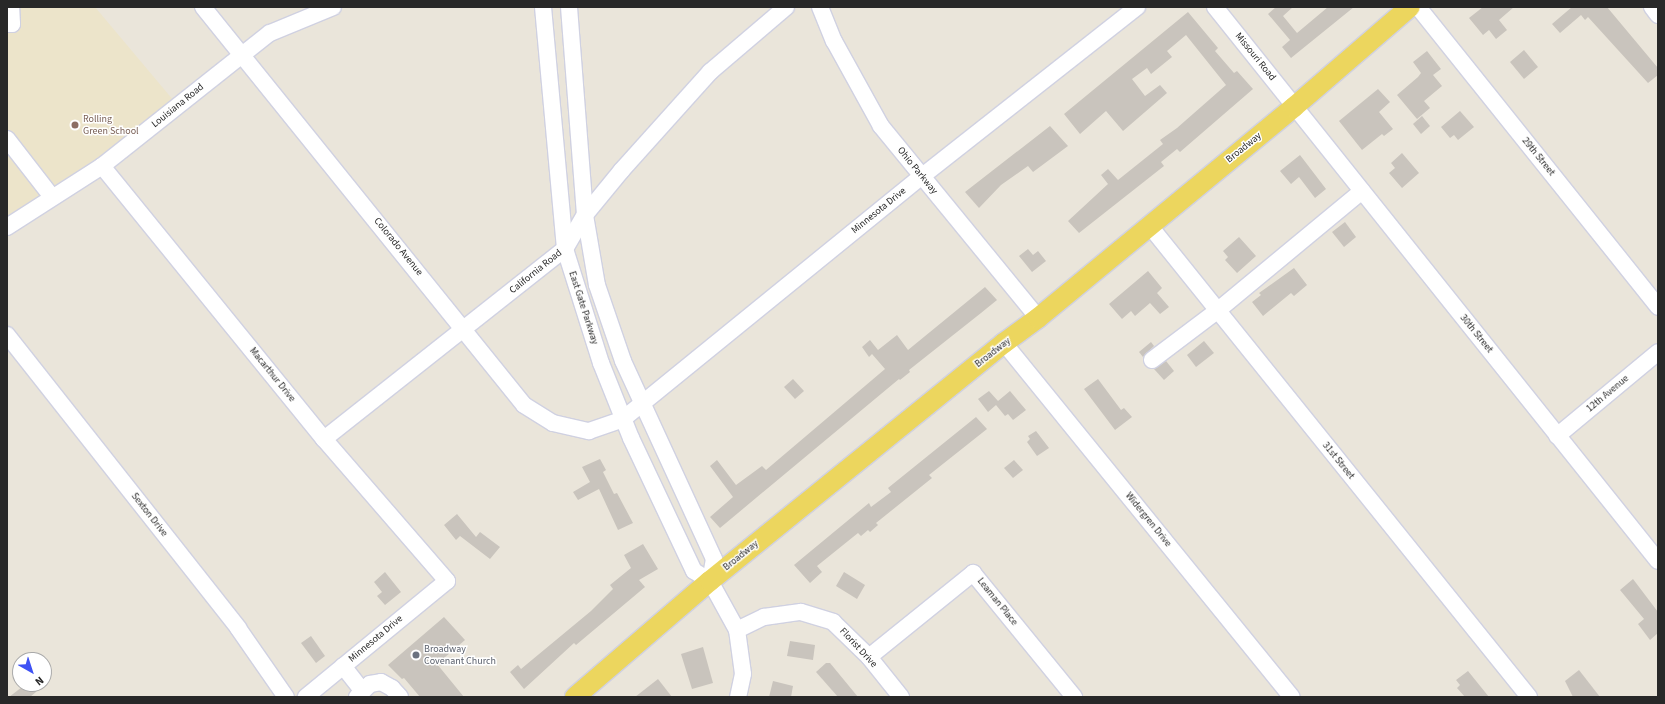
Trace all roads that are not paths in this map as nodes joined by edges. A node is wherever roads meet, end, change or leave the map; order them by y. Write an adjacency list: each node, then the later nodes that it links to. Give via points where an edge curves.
1 (11, 7): 14 (street, via 12,24)
2 (203, 7): 15 (street, Colorado Avenue)
3 (334, 7): 15 (street, Louisiana Road, via 270,33)
4 (543, 7): 25 (street, East Gate Parkway)
5 (569, 7): 22 (street, East Gate Parkway)
6 (786, 7): 22 (street, California Road, via 710,72)
7 (820, 7): 19 (street, Ohio Parkway, via 834,41 881,126)
8 (1137, 7): 19 (street, Minnesota Drive)
9 (1215, 7): 16 (street, Missouri Road)
10 (1410, 7): 16 (main road, Broadway)
11 (1418, 7): 26 (street, 29th Street)
12 (1652, 7): 13 (street)
13 (1658, 15)
14 (7, 24)
15 (241, 55): 18 (street, Louisiana Road); 29 (street, Colorado Avenue)
16 (1294, 107): 20 (street, 30th Street); 23 (main road, Broadway)
17 (7, 139): 21 (street)
18 (102, 166): 21 (street, Louisiana Road); 37 (street, Macarthur Drive)
19 (921, 177): 28 (street, Ohio Parkway); 34 (street, Minnesota Drive)
20 (1362, 191): 27 (street); 36 (street, 30th Street)
21 (52, 197): 24 (street, Louisiana Road)
22 (585, 215): 25 (street, California Road); 34 (street, East Gate Parkway, via 605,315)
23 (1149, 225): 27 (street, 31st Street); 28 (main road, Broadway)
24 (7, 227)
25 (565, 249): 29 (street, California Road); 35 (street, East Gate Parkway, via 597,350)
26 (1658, 307)
27 (1217, 311): 33 (street); 53 (street, 31st Street)
28 (1038, 318): 31 (main road, Broadway)
29 (465, 329): 35 (street, Colorado Avenue, via 524,405 553,423 589,431); 37 (street, California Road)
30 (7, 335): 45 (street, Sexton Drive, via 238,628)
31 (1004, 343): 40 (main road, Broadway); 52 (street, Widergren Drive)
32 (1658, 352): 36 (street, 12th Avenue)
33 (1152, 360)
34 (642, 403): 35 (street, Minnesota Drive); 40 (street, East Gate Parkway, via 714,559)
35 (623, 419): 40 (street, East Gate Parkway, via 694,571)
36 (1557, 436): 38 (street, 30th Street)
37 (324, 439): 39 (street, Macarthur Drive)
38 (1658, 561)
39 (446, 581): 43 (street, Minnesota Drive)
40 (710, 581): 41 (street, East Gate Parkway); 48 (main road, Broadway)
41 (737, 630): 42 (street, Florist Drive, via 764,617 801,612 833,622); 49 (street, East Gate Parkway, via 743,674)
42 (869, 657): 50 (street, Florist Drive); 51 (street, Leaman Place, via 973,573)
43 (343, 666): 44 (street); 46 (street, Minnesota Drive)
44 (360, 693): 47 (street, via 370,684 381,682 392,688)
45 (286, 697)
46 (306, 697)
47 (400, 697)
48 (575, 697)
49 (738, 697)
50 (900, 697)
51 (1074, 697)
52 (1292, 697)
53 (1529, 697)

